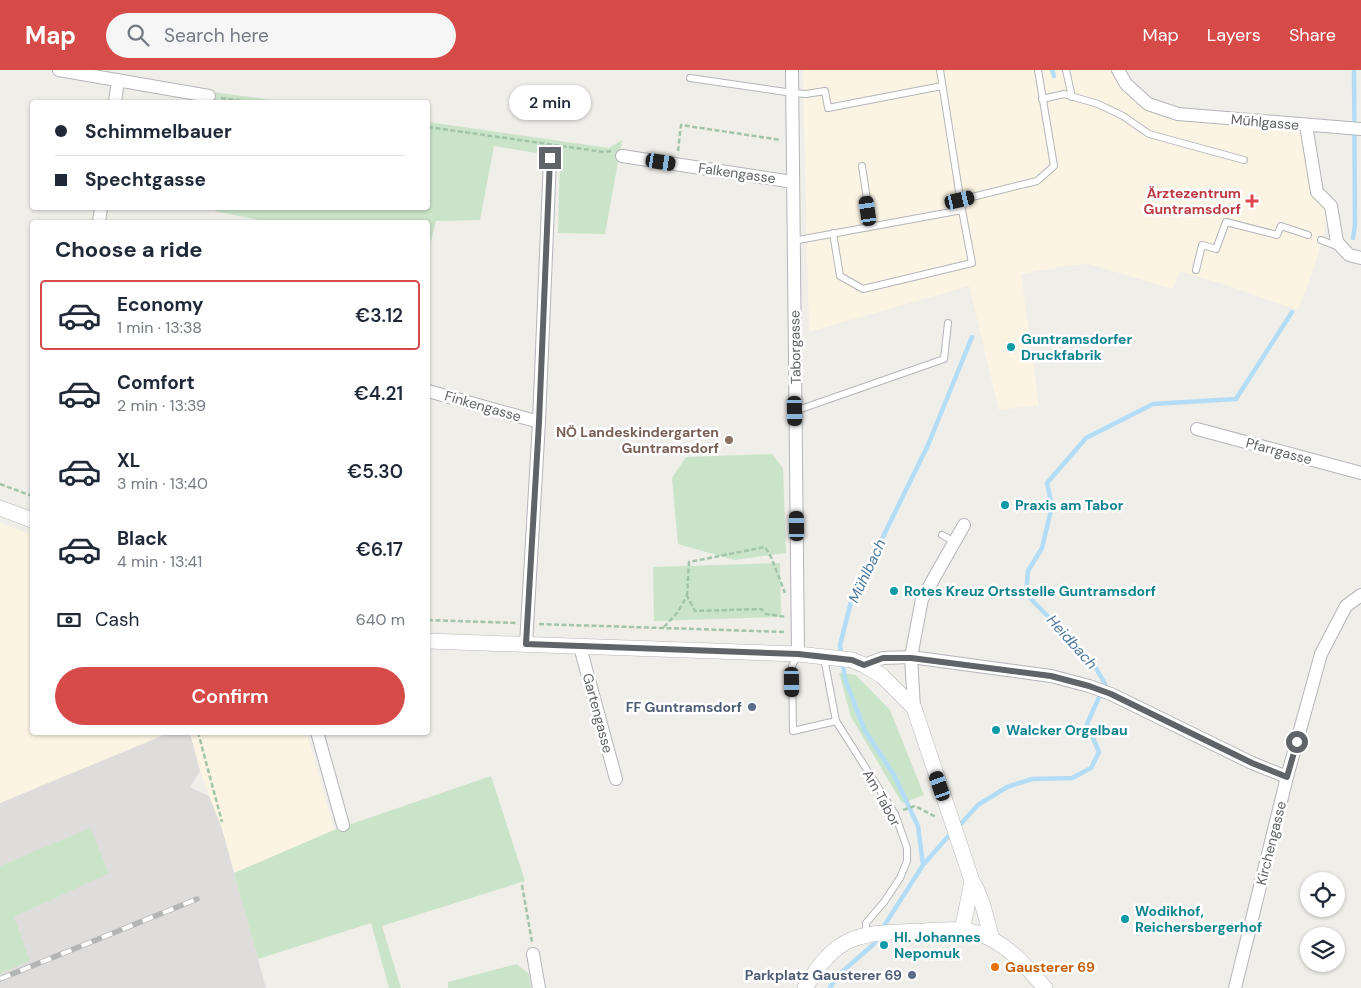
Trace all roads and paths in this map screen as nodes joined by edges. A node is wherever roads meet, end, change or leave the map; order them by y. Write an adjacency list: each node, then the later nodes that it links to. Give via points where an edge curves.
1 (59, 70): 8 (street)
2 (792, 70): 10 (street, Taborgasse)
3 (940, 70): 9 (lane)
4 (1038, 70): 13 (lane)
5 (1066, 70): 12 (lane)
6 (1118, 70): 18 (street, Mühlgasse, via 1126,84 1148,104 1178,114)
7 (690, 78): 10 (lane)
8 (118, 80): 11 (street); 14 (street)
9 (942, 86): 10 (lane, via 828,108 825,91); 26 (lane)
10 (793, 93): 19 (street, Taborgasse)
11 (208, 96): 15 (path)
12 (1072, 97): 13 (lane, via 1064,94); 22 (lane, via 1098,104 1123,116 1149,134)
13 (1042, 99): 26 (lane, via 1054,166 1037,182)
14 (115, 100)
15 (237, 100)
16 (430, 127): 20 (path, via 604,152 623,150)
17 (1355, 128): 18 (street)
18 (1307, 130): 33 (street, Mühlgasse, via 1317,192 1330,206 1337,242)
19 (793, 142): 23 (path, via 681,125); 25 (street, Taborgasse)
20 (625, 156): 23 (street, Falkengasse)
21 (550, 158): 39 (street)
22 (1244, 160)
23 (676, 165): 25 (street, Falkengasse)
24 (862, 166): 28 (lane)
25 (793, 182): 32 (street, Taborgasse)
26 (960, 200): 27 (lane)
27 (962, 210): 28 (lane); 29 (lane, via 972,263 863,289 840,276)
28 (871, 226): 29 (lane)
29 (833, 233): 32 (lane)
30 (1308, 235): 35 (lane, via 1281,226 1277,235 1226,222 1216,249 1202,245)
31 (1321, 240): 33 (lane)
32 (793, 241): 38 (street, Taborgasse)
33 (1342, 248): 34 (street, via 1348,255)
34 (1361, 258)
35 (1196, 270)
36 (948, 323): 38 (lane, via 944,359)
37 (430, 391): 39 (street, Finkengasse)
38 (795, 411): 51 (street, Taborgasse)
39 (539, 422): 53 (street)
40 (1197, 430): 41 (street, Pfarrgasse)
41 (1361, 473)
42 (0, 484): 43 (path)
43 (30, 495)
44 (0, 508): 45 (street)
45 (30, 519)
46 (964, 525): 48 (street)
47 (942, 535): 48 (lane)
48 (955, 542): 61 (street, via 922,599)
49 (1361, 595): 67 (street, Kirchengasse, via 1346,606 1321,654)
50 (687, 596): 51 (path, via 695,610 761,609 766,614 784,617); 51 (path, via 689,562 765,547 783,591); 54 (path)
51 (798, 608): 55 (street, Taborgasse)
52 (430, 620): 53 (path)
53 (527, 623): 54 (path); 57 (street)
54 (664, 628): 55 (path)
55 (798, 632): 59 (street, Taborgasse)
56 (430, 641): 57 (street)
57 (526, 644): 58 (street)
58 (580, 647): 59 (street); 68 (street, Gartengasse)
59 (798, 654): 60 (street); 64 (lane, via 792,666 793,731)
60 (828, 657): 62 (street); 64 (lane, Am Tabor)
61 (911, 658): 62 (street, via 883,658); 63 (street); 67 (street, via 1051,676 1089,686)
62 (858, 663): 63 (street, via 882,676)
63 (914, 708): 70 (street)
64 (836, 721): 76 (lane, Am Tabor, via 894,814 907,848 907,861 900,878 866,923)
65 (199, 735): 71 (path)
66 (318, 735): 72 (street)
67 (1287, 777): 82 (street, Kirchengasse)
68 (616, 779)
69 (906, 809): 70 (path, via 915,806 941,819)
70 (951, 820): 73 (street)
71 (222, 822)
72 (343, 825)
73 (972, 881): 75 (street); 77 (street, via 979,892)
74 (522, 885): 78 (path)
75 (962, 931): 76 (street); 77 (street, via 976,932)
76 (866, 934): 80 (street, via 848,940 830,952)
77 (992, 939): 81 (street, via 1021,961)
78 (533, 954): 79 (street)
79 (539, 988)
80 (805, 988)
81 (1044, 988)
82 (1235, 988)

